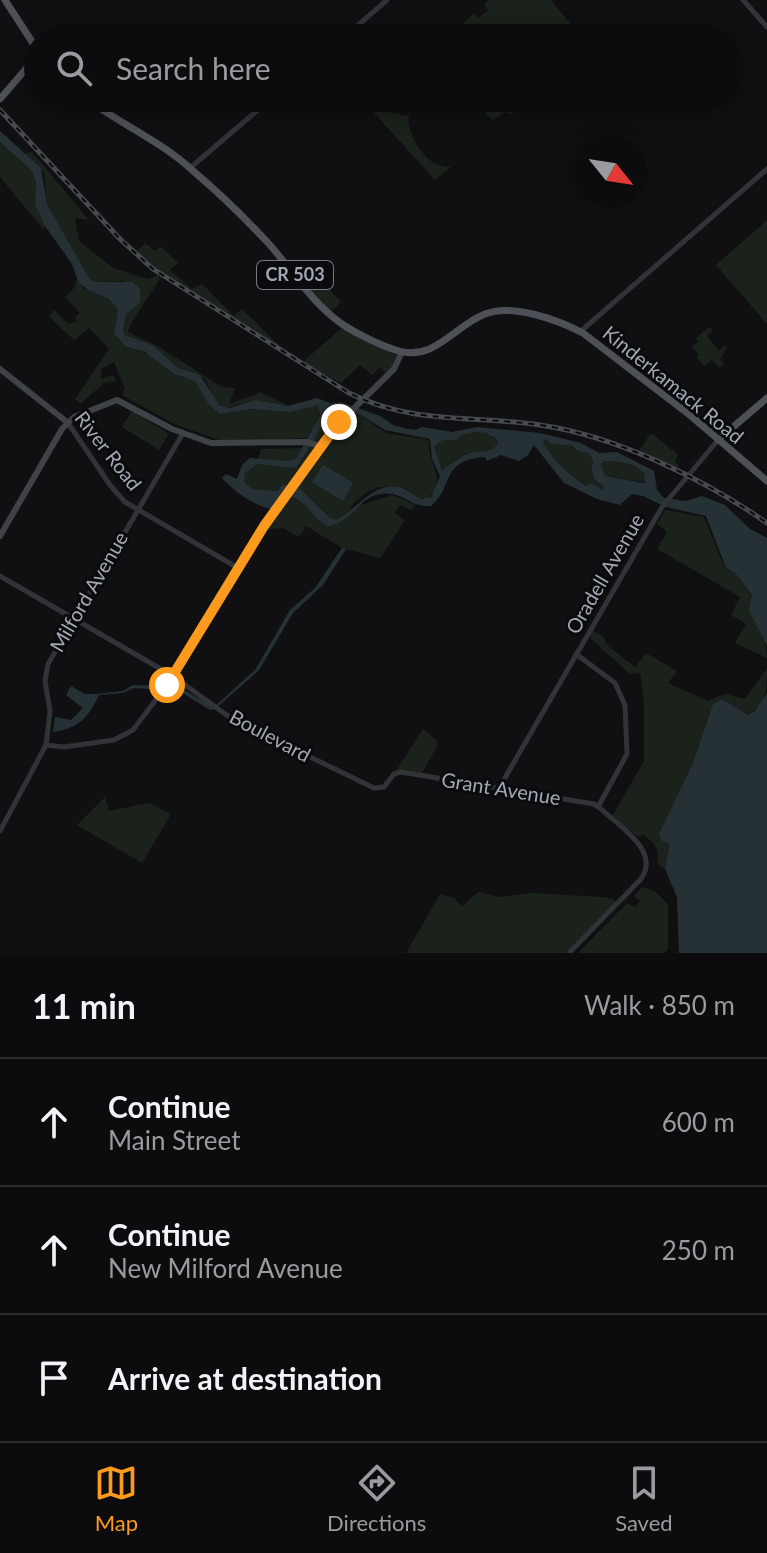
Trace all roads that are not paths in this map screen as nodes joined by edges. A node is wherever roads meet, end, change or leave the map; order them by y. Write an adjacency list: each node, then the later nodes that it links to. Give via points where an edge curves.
1 (5, 0): 6 (main road)
2 (387, 0): 4 (street)
3 (743, 0): 5 (street)
4 (359, 24)
5 (767, 27)
6 (24, 34)
7 (24, 64): 8 (main road)
8 (0, 99)
9 (106, 112): 11 (main road, Kinderkamack Road / CR 503)
10 (256, 112): 11 (street)
11 (190, 168): 14 (main road, Kinderkamack Road / CR 503, via 268,243 332,317)
12 (767, 169): 13 (street)
13 (580, 332): 15 (main road, Kinderkamack Road / CR 503, via 501,310 480,316 433,348); 21 (main road, Kinderkamack Road / CR 503)
14 (402, 352): 15 (main road, Kinderkamack Road / CR 503); 17 (main road)
15 (413, 353): 17 (main road)
16 (0, 369): 19 (main road, River Road)
17 (392, 371): 22 (main road)
18 (767, 398): 21 (main road, Oradell Avenue)
19 (67, 422): 20 (main road, via 117,400); 24 (street, River Road, via 116,493); 25 (main road)
20 (183, 433): 22 (main road, via 217,444); 24 (street, Milford Avenue)
21 (718, 440): 23 (main road, Kinderkamack Road / CR 503); 29 (street, Oradell Avenue, via 662,507)
22 (320, 446): 26 (street)
23 (767, 481)
24 (139, 510): 26 (street, River Road); 28 (street, Milford Avenue)
25 (0, 536)
26 (238, 568): 30 (street)
27 (0, 576): 28 (street, Boulevard)
28 (74, 619): 30 (street, Boulevard); 31 (street, Milford Avenue, via 46,670)
29 (576, 654): 33 (street, Oradell Avenue); 34 (street, via 615,683 625,705 627,754)
30 (173, 676): 31 (street, via 133,730 118,739); 32 (street, Boulevard, via 232,719)
31 (46, 745): 35 (street, Milford Avenue)
32 (380, 788): 33 (street, Grant Avenue, via 401,772)
33 (499, 788): 34 (street, Grant Avenue)
34 (598, 807): 36 (street, Grant Avenue, via 644,851 647,870)
35 (0, 831)
36 (569, 953)

